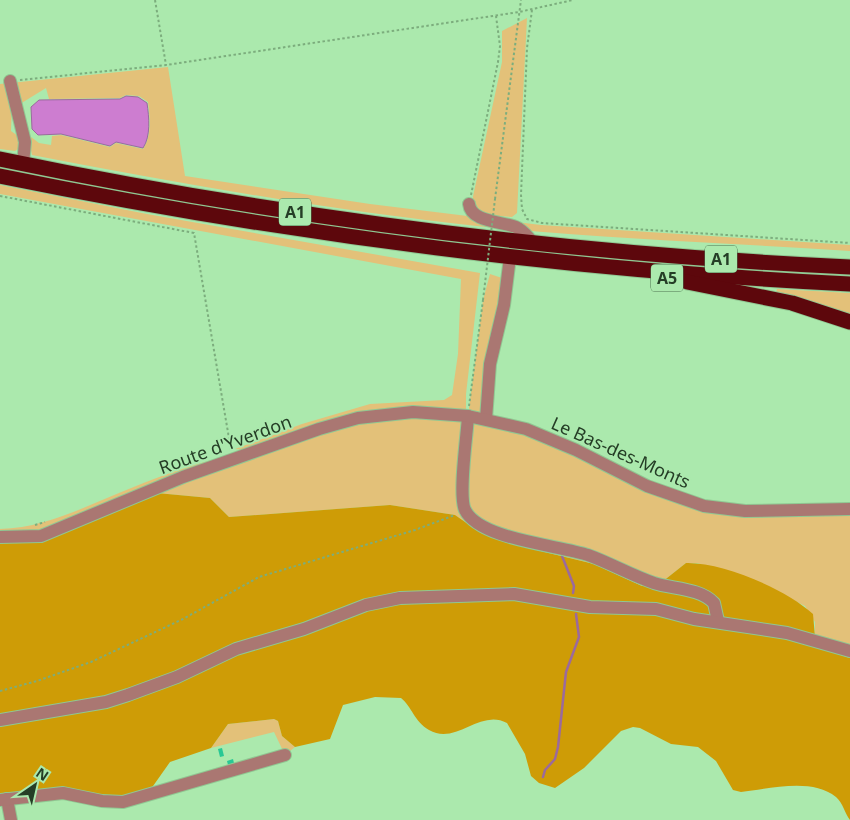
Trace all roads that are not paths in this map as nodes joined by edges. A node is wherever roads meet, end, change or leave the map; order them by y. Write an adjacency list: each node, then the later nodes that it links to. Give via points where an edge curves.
1 (10, 81): 3 (street, via 25,142)
2 (0, 159): 3 (highway, A1)
3 (22, 164): 6 (highway, A1, via 295,212)
4 (0, 176): 7 (highway, A1, via 254,222)
5 (469, 204): 6 (street, via 471,212 477,216 516,227)
6 (532, 242): 9 (highway, A1, via 714,259)
7 (510, 257): 8 (highway, A1); 13 (street, via 504,305 490,364)
8 (607, 266): 10 (highway, A1); 11 (highway, A5, via 774,298)
9 (850, 267)
10 (850, 284)
11 (850, 322)
12 (468, 416): 13 (street, Le Bas-des-Monts); 15 (street, Route d'Yverdon, via 413,412 358,418 318,429 153,489 41,536); 16 (street, via 463,494 465,510 475,522 489,529 578,552 652,582 707,597 717,608)
13 (486, 419): 14 (street, Le Bas-des-Monts, via 541,435 647,486 704,506 745,511)
14 (850, 509)
15 (0, 536)
16 (718, 621): 17 (street, via 787,634); 18 (street, via 694,619 656,609 590,607 520,595 400,598 366,605 236,649 178,677 106,702)
17 (850, 651)
18 (0, 720)
19 (285, 755): 20 (street, via 123,802 63,793)
20 (4, 799): 21 (street)
21 (11, 820)

